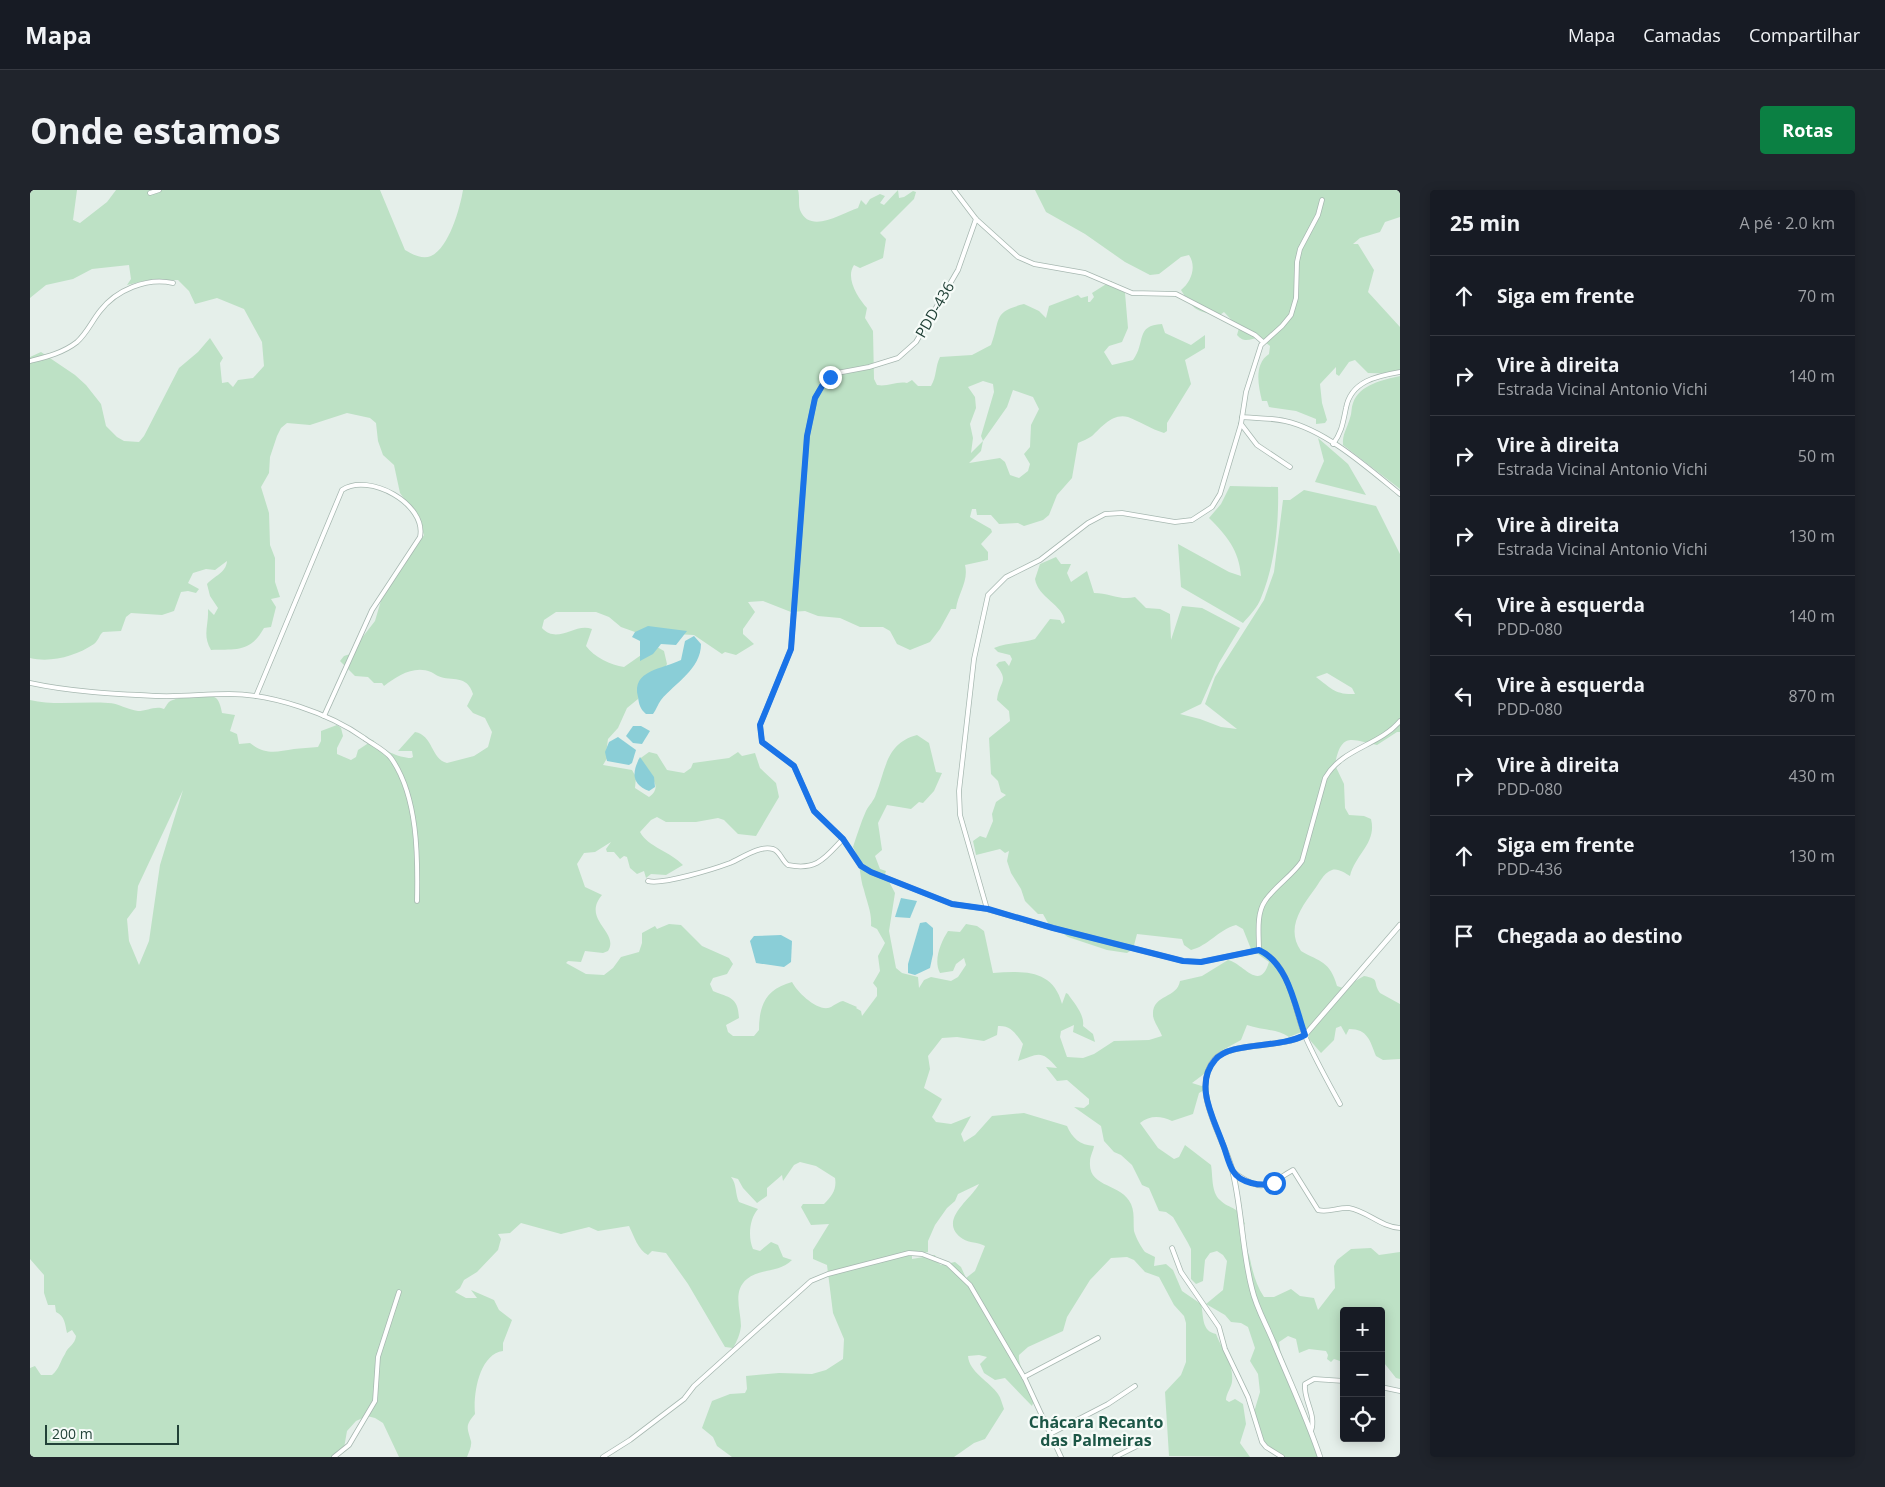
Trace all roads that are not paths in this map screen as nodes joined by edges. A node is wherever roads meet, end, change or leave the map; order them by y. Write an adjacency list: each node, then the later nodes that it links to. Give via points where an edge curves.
1 (159, 190): 3 (street)
2 (954, 190): 5 (street)
3 (150, 193)
4 (1322, 200): 7 (street, via 1300,249 1296,298 1291,315)
5 (976, 219): 7 (street, via 1018,257 1034,264 1084,273 1132,293 1176,294); 19 (street, PDD-436 / PDD-436, via 958,270 916,342 898,358 868,368 837,373 822,386 812,410 805,458 791,649 759,731 762,742 794,766 814,811)
6 (173, 283): 8 (street, via 151,282 118,294 99,312 76,343 53,355)
7 (1263, 342): 10 (street, via 1246,392)
8 (30, 361)
9 (1400, 372): 12 (street, via 1365,382 1356,388 1349,397 1340,434)
10 (1242, 417): 11 (street); 12 (street, via 1285,421)
11 (1241, 424): 13 (street, via 1258,445); 22 (street, via 1220,494 1202,516 1175,522 1105,514 1040,560 1006,577 988,595 974,659 958,791 960,815)
12 (1333, 444): 14 (street)
13 (1290, 467)
14 (1400, 494)
15 (30, 683): 16 (street, via 157,696)
16 (256, 696): 17 (street); 17 (street, via 342,490 358,484 377,487 402,499 417,518 420,537 372,610)
17 (324, 716): 21 (street, via 345,724 390,757 402,782 415,826)
18 (1400, 721): 24 (street, via 1390,731 1331,767 1302,861 1265,901 1261,910)
19 (843, 839): 20 (street, via 821,861 810,866 788,865 778,851 771,848 706,870); 22 (street, PDD-436, via 861,866 871,872 952,904)
20 (648, 881)
21 (417, 901)
22 (988, 909): 24 (street, PDD-436, via 1183,961 1201,962)
23 (1400, 925): 25 (street)
24 (1259, 950): 25 (street, via 1277,964 1285,976)
25 (1305, 1035): 26 (street); 27 (street, via 1285,1043 1232,1049 1212,1063 1205,1082 1206,1094)
26 (1340, 1104)
27 (1233, 1172): 28 (street, via 1246,1181 1266,1186 1293,1170 1318,1210 1349,1208 1386,1226); 37 (street, via 1252,1290)
28 (1400, 1228)
29 (1172, 1248): 44 (street, via 1181,1272 1219,1327 1248,1396 1262,1442)
30 (399, 1292): 40 (street, via 378,1357 375,1401 349,1445)
31 (1098, 1338): 32 (street)
32 (1024, 1377): 38 (street); 41 (street, via 970,1285 958,1272 922,1254 896,1255 811,1282 694,1386 684,1399)
33 (1340, 1381): 37 (street, via 1314,1379 1305,1384 1314,1422)
34 (1135, 1386): 38 (street)
35 (1385, 1388): 36 (street)
36 (1400, 1391)
37 (1311, 1431): 45 (street)
38 (1050, 1434): 42 (street)
39 (1145, 1442): 43 (street)
40 (334, 1457)
41 (603, 1457)
42 (1061, 1457)
43 (1115, 1457)
44 (1282, 1457)
45 (1320, 1457)

